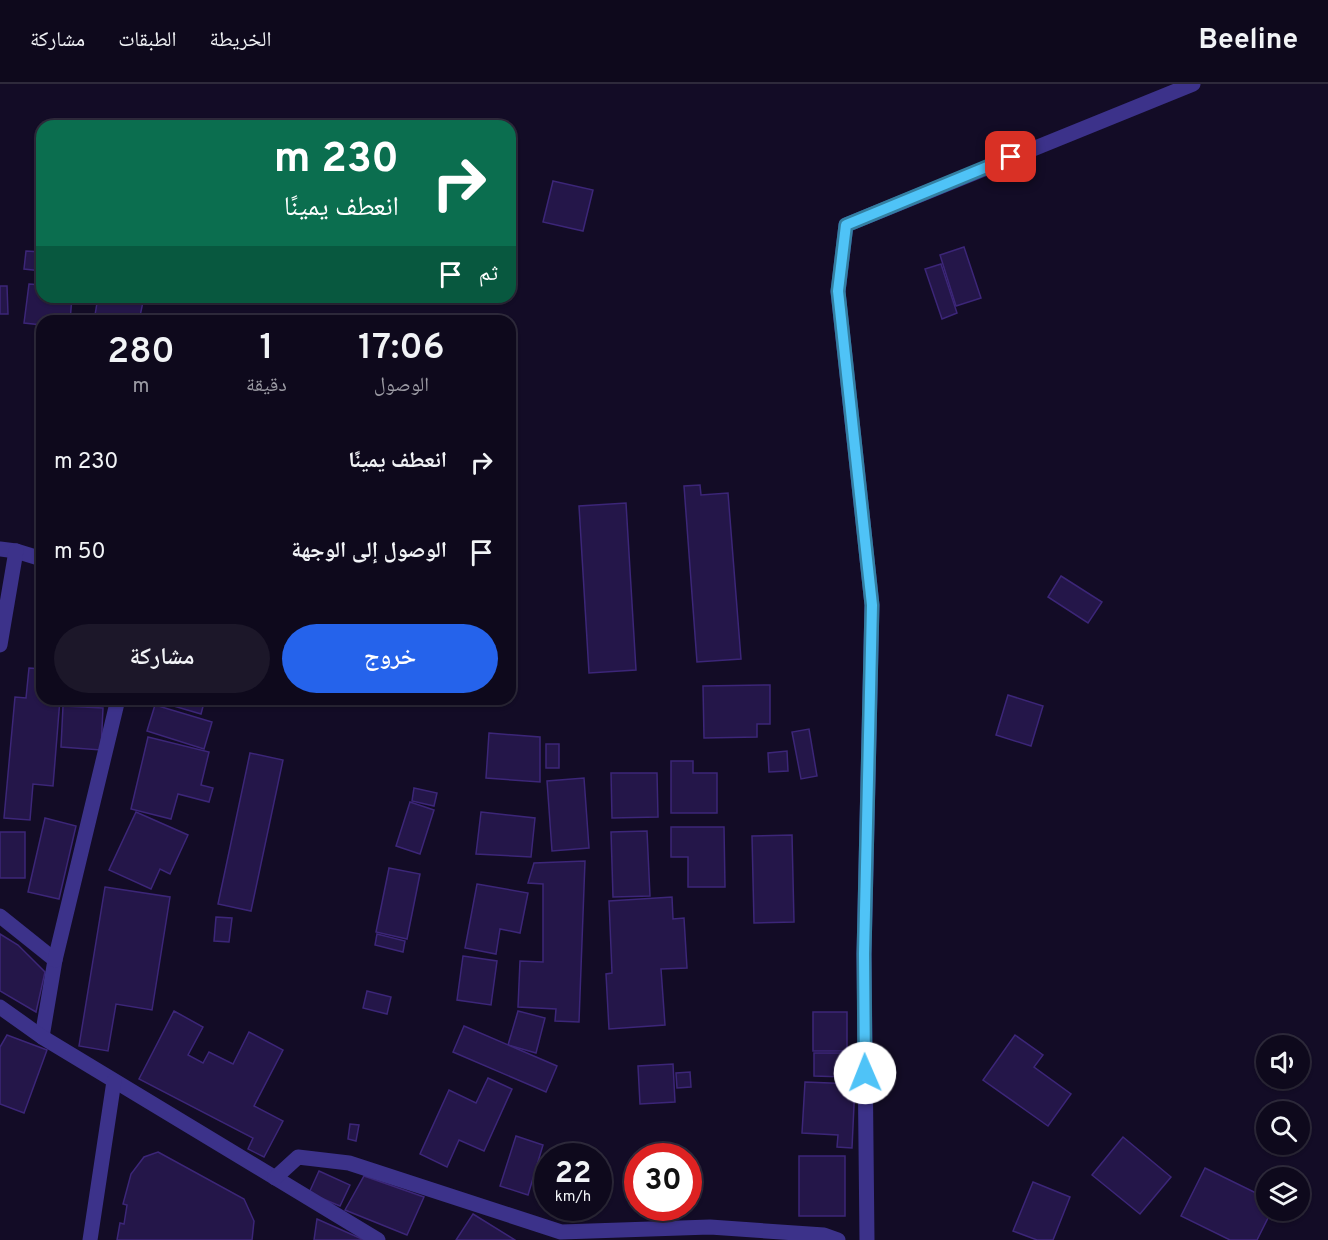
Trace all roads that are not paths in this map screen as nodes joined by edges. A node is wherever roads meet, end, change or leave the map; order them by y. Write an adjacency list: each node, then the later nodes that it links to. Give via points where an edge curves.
1 (1193, 84): 16 (street, via 846,225 838,291 872,605 864,954)
2 (0, 549): 3 (street)
3 (16, 550): 4 (street); 5 (street)
4 (36, 557)
5 (0, 645)
6 (117, 705): 8 (street)
7 (0, 916): 8 (street)
8 (55, 960): 10 (street)
9 (0, 1007): 10 (street)
10 (42, 1037): 11 (street)
11 (114, 1081): 12 (street); 13 (street)
12 (275, 1178): 14 (street); 15 (street, via 298,1157 349,1162 561,1232 710,1227 824,1235)
13 (90, 1240)
14 (378, 1240)
15 (838, 1240)
16 (867, 1240)

